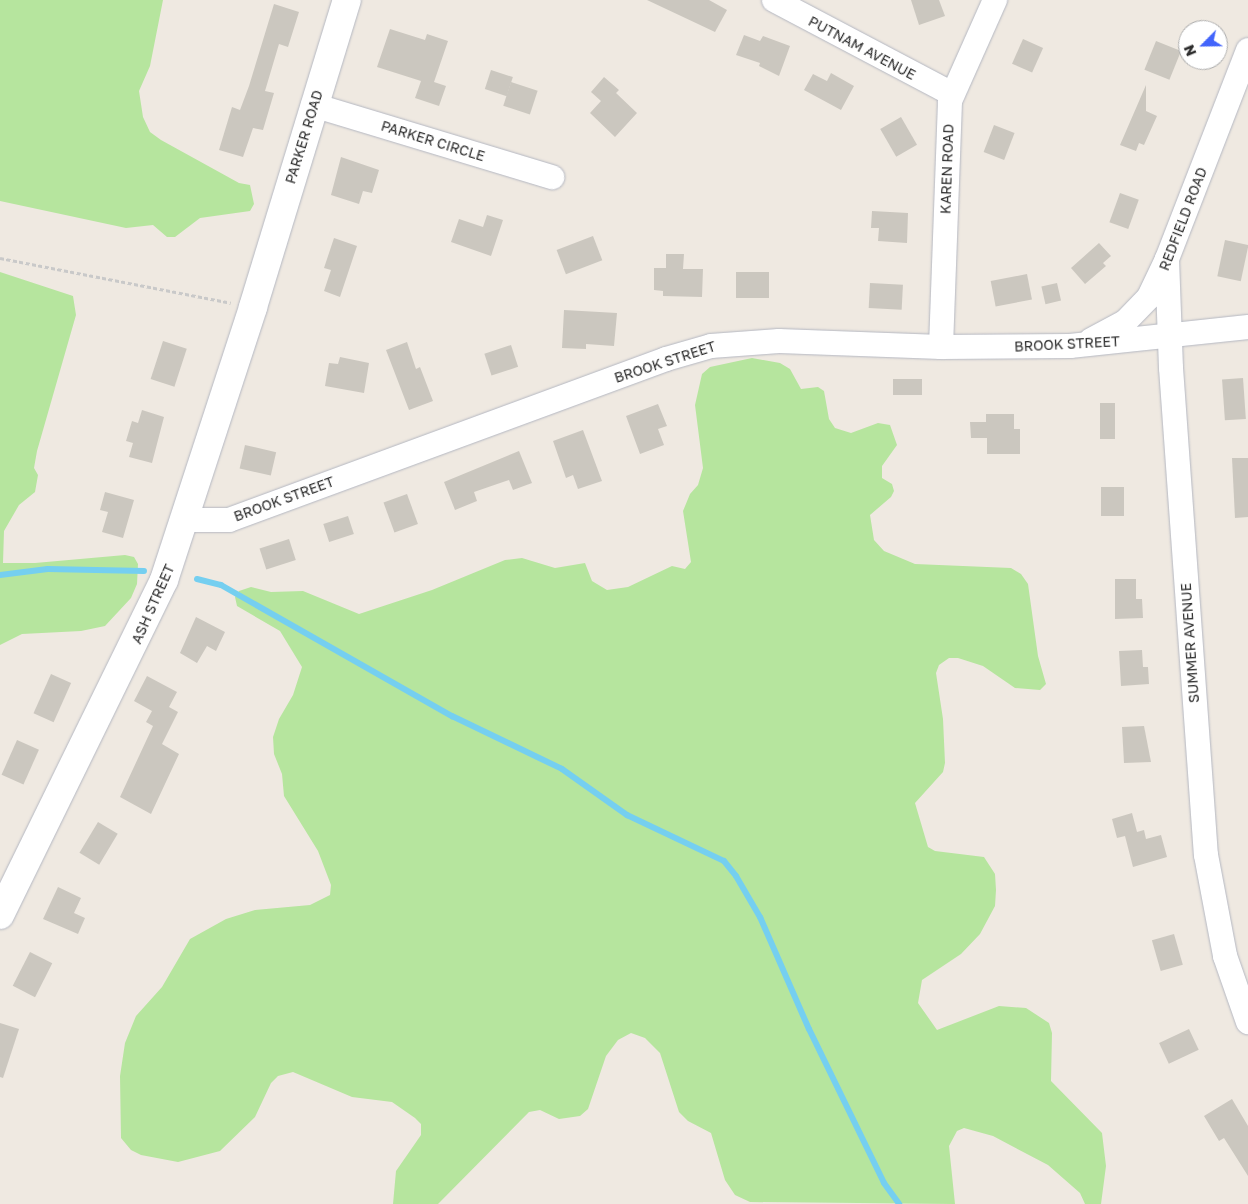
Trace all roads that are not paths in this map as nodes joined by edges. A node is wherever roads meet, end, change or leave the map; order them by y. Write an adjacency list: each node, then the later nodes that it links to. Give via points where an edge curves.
1 (347, 0): 6 (street, PARKER ROAD)
2 (774, 0): 5 (street, PUTNAM AVENUE)
3 (995, 0): 5 (street, KAREN ROAD)
4 (1248, 50): 8 (street, REDFIELD ROAD)
5 (952, 94): 13 (street, KAREN ROAD)
6 (313, 105): 7 (street, PARKER CIRCLE); 9 (street, PARKER ROAD)
7 (552, 177)
8 (1167, 259): 11 (street, SUMMER AVENUE); 12 (street, REDFIELD ROAD, via 1150,297 1133,315 1105,334)
9 (263, 276): 14 (street, ASH STREET)
10 (1248, 327): 11 (street, BROOK STREET)
11 (1170, 337): 12 (street, BROOK STREET); 16 (street, SUMMER AVENUE, via 1206,855 1225,956)
12 (1070, 346): 13 (street, BROOK STREET)
13 (941, 347): 14 (street, BROOK STREET, via 779,341 712,346 666,359 229,520)
14 (185, 520): 15 (street, ASH STREET, via 164,580 134,647)
15 (0, 915)
16 (1248, 1022)

